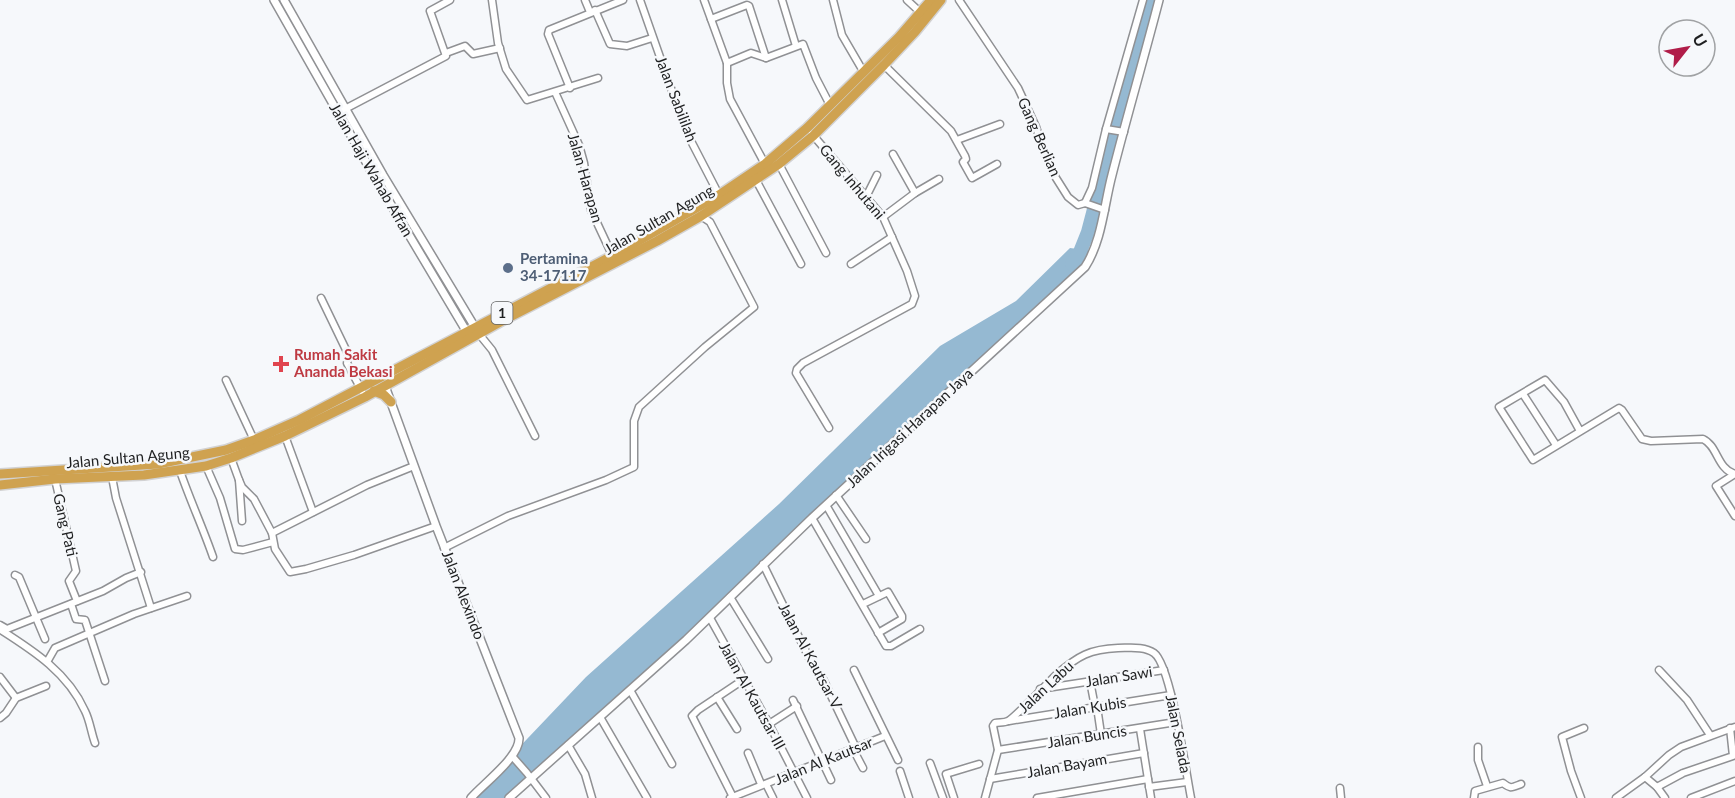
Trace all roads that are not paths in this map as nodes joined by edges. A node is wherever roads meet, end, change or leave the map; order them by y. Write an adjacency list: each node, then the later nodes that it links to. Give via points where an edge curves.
1 (274, 0): 34 (street, Jalan Haji Wahab Affan)
2 (284, 0): 34 (street, Jalan Haji Wahab Affan)
3 (450, 0): 23 (street, via 430,11)
4 (492, 0): 22 (street)
5 (585, 0): 17 (street)
6 (624, 0): 17 (street)
7 (640, 0): 20 (street, Jalan Sabililah)
8 (704, 0): 19 (street)
9 (782, 0): 21 (street)
10 (833, 0): 29 (street, via 842,35)
11 (907, 0): 18 (street)
12 (931, 0): 18 (highway, Jalan Sultan Agung / 1)
13 (941, 0): 28 (highway, Jalan Sultan Agung / 1)
14 (959, 0): 50 (street, Gang Berlian, via 1018,88 1065,193 1078,205)
15 (1143, 0): 24 (street)
16 (1159, 0): 25 (street, Jalan Irigasi Harapan Jaya)
17 (593, 11): 20 (street, via 610,44 627,46); 31 (street, via 548,32)
18 (920, 12): 29 (highway, Jalan Sultan Agung / 1)
19 (711, 19): 26 (street, via 748,5); 27 (street)
20 (652, 38): 48 (street, Jalan Sabililah, via 691,141)
21 (796, 46): 26 (street); 33 (street, via 804,45)
22 (500, 48): 23 (street, via 474,54 465,46); 32 (street, via 507,71 528,100)
23 (446, 53): 34 (street, via 444,58)
24 (1131, 53): 25 (street); 36 (street)
25 (1143, 55): 38 (street, Jalan Irigasi Harapan Jaya)
26 (766, 58): 27 (street, via 751,53)
27 (727, 63): 41 (street, via 730,99)
28 (884, 65): 37 (highway, Jalan Sultan Agung / 1); 39 (street)
29 (863, 71): 33 (highway, Jalan Sultan Agung / 1)
30 (598, 78): 31 (street)
31 (570, 88): 32 (street)
32 (555, 92): 56 (street, Jalan Harapan, via 579,145 591,210)
33 (830, 105): 37 (highway, Jalan Sultan Agung / 1)
34 (341, 111): 60 (street, Jalan Haji Wahab Affan)
35 (1000, 124): 39 (street)
36 (1108, 129): 38 (street); 50 (street)
37 (810, 132): 41 (highway, Jalan Sultan Agung / 1); 42 (highway, Jalan Sultan Agung / 1); 49 (street, Gang Inhutani)
38 (1123, 132): 51 (street, Jalan Irigasi Harapan Jaya)
39 (957, 140): 43 (street, via 971,177)
40 (893, 154): 47 (street)
41 (765, 164): 48 (highway, Jalan Sultan Agung / 1)
42 (779, 164): 46 (highway, Jalan Sultan Agung / 1); 55 (street)
43 (997, 164)
44 (878, 175): 49 (street)
45 (939, 179): 47 (street)
46 (756, 180): 52 (highway, Jalan Sultan Agung / 1); 57 (street)
47 (915, 193): 53 (street)
48 (719, 195): 56 (highway, Jalan Sultan Agung / 1)
49 (866, 197): 53 (street, Gang Inhutani)
50 (1088, 205): 51 (street)
51 (1102, 210): 83 (street, Jalan Irigasi Harapan Jaya, via 1093,251 1085,267)
52 (701, 216): 56 (highway, Jalan Sultan Agung / 1); 93 (street, via 710,222 753,309 639,407 634,421 634,467 508,516)
53 (883, 217): 54 (street, Gang Inhutani)
54 (892, 237): 58 (street); 67 (street, Gang Inhutani, via 915,296 912,304 797,369)
55 (826, 253)
56 (614, 259): 60 (highway, Jalan Sultan Agung / 1)
57 (801, 264)
58 (851, 264)
59 (321, 298): 64 (street)
60 (473, 333): 62 (highway, Jalan Sultan Agung / 1); 70 (street, via 492,350)
61 (226, 380): 71 (street)
62 (386, 382): 63 (highway, Jalan Sultan Agung / 1); 64 (highway, Jalan Sultan Agung / 1); 66 (highway)
63 (374, 391): 64 (highway, Jalan Sultan Agung / 1); 66 (highway)
64 (363, 392): 69 (highway, Jalan Sultan Agung / 1); 71 (highway, Jalan Sultan Agung / 1)
65 (1523, 394): 68 (street, via 1543,380 1548,381); 72 (street); 72 (street, via 1500,406 1499,411 1533,460)
66 (391, 402): 75 (street, Jalan Alexindo)
67 (829, 428)
68 (1580, 431): 72 (street); 78 (street, via 1621,408 1642,439 1703,439 1725,470)
69 (285, 436): 73 (highway, Jalan Sultan Agung / 1); 85 (street)
70 (535, 436)
71 (254, 440): 77 (highway, Jalan Sultan Agung / 1, via 158,464)
72 (1556, 445)
73 (231, 458): 74 (highway, Jalan Sultan Agung / 1); 81 (street)
74 (206, 466): 76 (highway, Jalan Sultan Agung / 1); 92 (street, via 236,550)
75 (414, 466): 85 (street); 89 (street, Jalan Alexindo)
76 (180, 471): 79 (highway, Jalan Sultan Agung / 1); 94 (street)
77 (0, 474)
78 (1735, 474): 86 (street, via 1716,486)
79 (112, 477): 80 (highway, Jalan Sultan Agung / 1); 96 (street)
80 (55, 479): 82 (highway, Jalan Sultan Agung / 1); 101 (street, Gang Pati, via 76,571 69,580)
81 (239, 480): 88 (street); 90 (street)
82 (0, 485)
83 (837, 495): 84 (street, Jalan Irigasi Harapan Jaya); 91 (street)
84 (826, 505): 87 (street, Jalan Irigasi Harapan Jaya); 99 (street)
85 (312, 512): 90 (street)
86 (1735, 516)
87 (812, 518): 95 (street, Jalan Irigasi Harapan Jaya); 102 (street)
88 (242, 521)
89 (436, 526): 92 (street, via 291,572); 93 (street, Jalan Alexindo)
90 (272, 533): 92 (street)
91 (866, 539)
92 (273, 542)
93 (444, 548): 147 (street, Jalan Alexindo, via 519,738)
94 (213, 557)
95 (763, 564): 100 (street, Jalan Irigasi Harapan Jaya); 143 (street, Jalan Al Kautsar V, via 817,674 826,684)
96 (141, 572): 101 (street); 103 (street)
97 (15, 575): 104 (street)
98 (187, 596): 103 (street)
99 (879, 596): 102 (street); 110 (street, via 889,592 902,618)
100 (730, 597): 105 (street, Jalan Irigasi Harapan Jaya); 112 (street)
101 (74, 603): 104 (street); 109 (street, via 76,619 85,619)
102 (863, 604): 110 (street)
103 (151, 608): 109 (street)
104 (37, 617): 107 (street); 111 (street)
105 (710, 618): 118 (street, Jalan Al Kautsar III); 123 (street, Jalan Irigasi Harapan Jaya)
106 (0, 625): 107 (street)
107 (4, 629): 113 (street)
108 (920, 629): 110 (street, via 888,647)
109 (90, 633): 113 (street, via 54,648); 119 (street)
110 (878, 633)
111 (45, 639)
112 (768, 660)
113 (47, 662): 140 (street, via 68,682 82,704)
114 (854, 670): 139 (street)
115 (1164, 670): 120 (street, Jalan Sawi); 122 (street, Jalan Labu, via 1158,657 1146,649 1104,649 1078,658); 124 (street, Jalan Selada)
116 (1659, 670): 138 (street, via 1687,700)
117 (0, 677): 126 (street)
118 (743, 680): 125 (street); 132 (street, Jalan Al Kautsar III)
119 (105, 681)
120 (1090, 681): 122 (street, Jalan Sawi); 127 (street)
121 (46, 686): 126 (street)
122 (1040, 689): 130 (street, Jalan Labu)
123 (630, 690): 128 (street, Jalan Irigasi Harapan Jaya); 151 (street)
124 (1171, 695): 127 (street, Jalan Kubis); 131 (street, Jalan Selada)
125 (717, 697): 135 (street); 170 (street, via 692,716)
126 (16, 698): 129 (street)
127 (1096, 707): 130 (street, Jalan Kubis); 137 (street)
128 (600, 717): 141 (street, Jalan Irigasi Harapan Jaya); 176 (street)
129 (0, 718)
130 (1009, 721): 144 (street, Jalan Labu, via 994,724)
131 (1176, 722): 136 (street, Jalan Buncis); 162 (street, Jalan Selada)
132 (769, 724): 148 (street, via 795,703); 155 (street, Jalan Al Kautsar III)
133 (1584, 728): 188 (street, via 1562,737)
134 (1733, 728): 138 (street); 167 (street, via 1733,756 1683,773)
135 (737, 729)
136 (1140, 729): 137 (street, Jalan Buncis); 146 (street)
137 (1101, 734): 144 (street, Jalan Buncis)
138 (1710, 735): 157 (street, via 1669,754)
139 (885, 736): 143 (street, Jalan Al Kautsar); 149 (street)
140 (95, 742)
141 (568, 745): 156 (street, Jalan Irigasi Harapan Jaya); 175 (street, via 585,774)
142 (1478, 747): 165 (street, via 1478,760)
143 (854, 748): 148 (street, Jalan Al Kautsar); 153 (street, Jalan Al Kautsar V)
144 (998, 750): 158 (street, Jalan Labu)
145 (748, 753): 163 (street)
146 (1144, 753): 158 (street, Jalan Bayam); 159 (street)
147 (512, 756): 156 (street); 172 (street)
148 (823, 760): 155 (street, Jalan Al Kautsar); 160 (street)
149 (898, 760)
150 (930, 763): 180 (street)
151 (672, 764)
152 (979, 764): 181 (street, via 946,774)
153 (863, 768)
154 (900, 771): 179 (street)
155 (795, 773): 163 (street, Jalan Al Kautsar); 178 (street, Jalan Al Kautsar III)
156 (529, 775): 173 (street, Jalan Irigasi Harapan Jaya); 174 (street)
157 (1645, 777): 167 (street); 171 (street)
158 (990, 779): 182 (street, Jalan Labu)
159 (1148, 779): 166 (street); 169 (street)
160 (831, 780)
161 (1735, 781): 190 (street)
162 (1188, 782): 166 (street); 185 (street, Jalan Selada)
163 (764, 784): 170 (street, Jalan Al Kautsar); 177 (street)
164 (1521, 784): 165 (street)
165 (1488, 786): 187 (street, via 1475,790)
166 (1149, 787): 184 (street)
167 (1657, 787): 189 (street)
168 (1340, 788): 186 (street)
169 (1059, 796): 183 (street)
170 (731, 797)
171 (1621, 797)
172 (471, 798)
173 (509, 798)
174 (546, 798)
175 (592, 798)
176 (647, 798)
177 (773, 798)
178 (807, 798)
179 (909, 798)
180 (943, 798)
181 (954, 798)
182 (985, 798)
183 (1037, 798)
184 (1151, 798)
185 (1191, 798)
186 (1341, 798)
187 (1474, 798)
188 (1581, 798)
189 (1665, 798)
190 (1691, 798)

